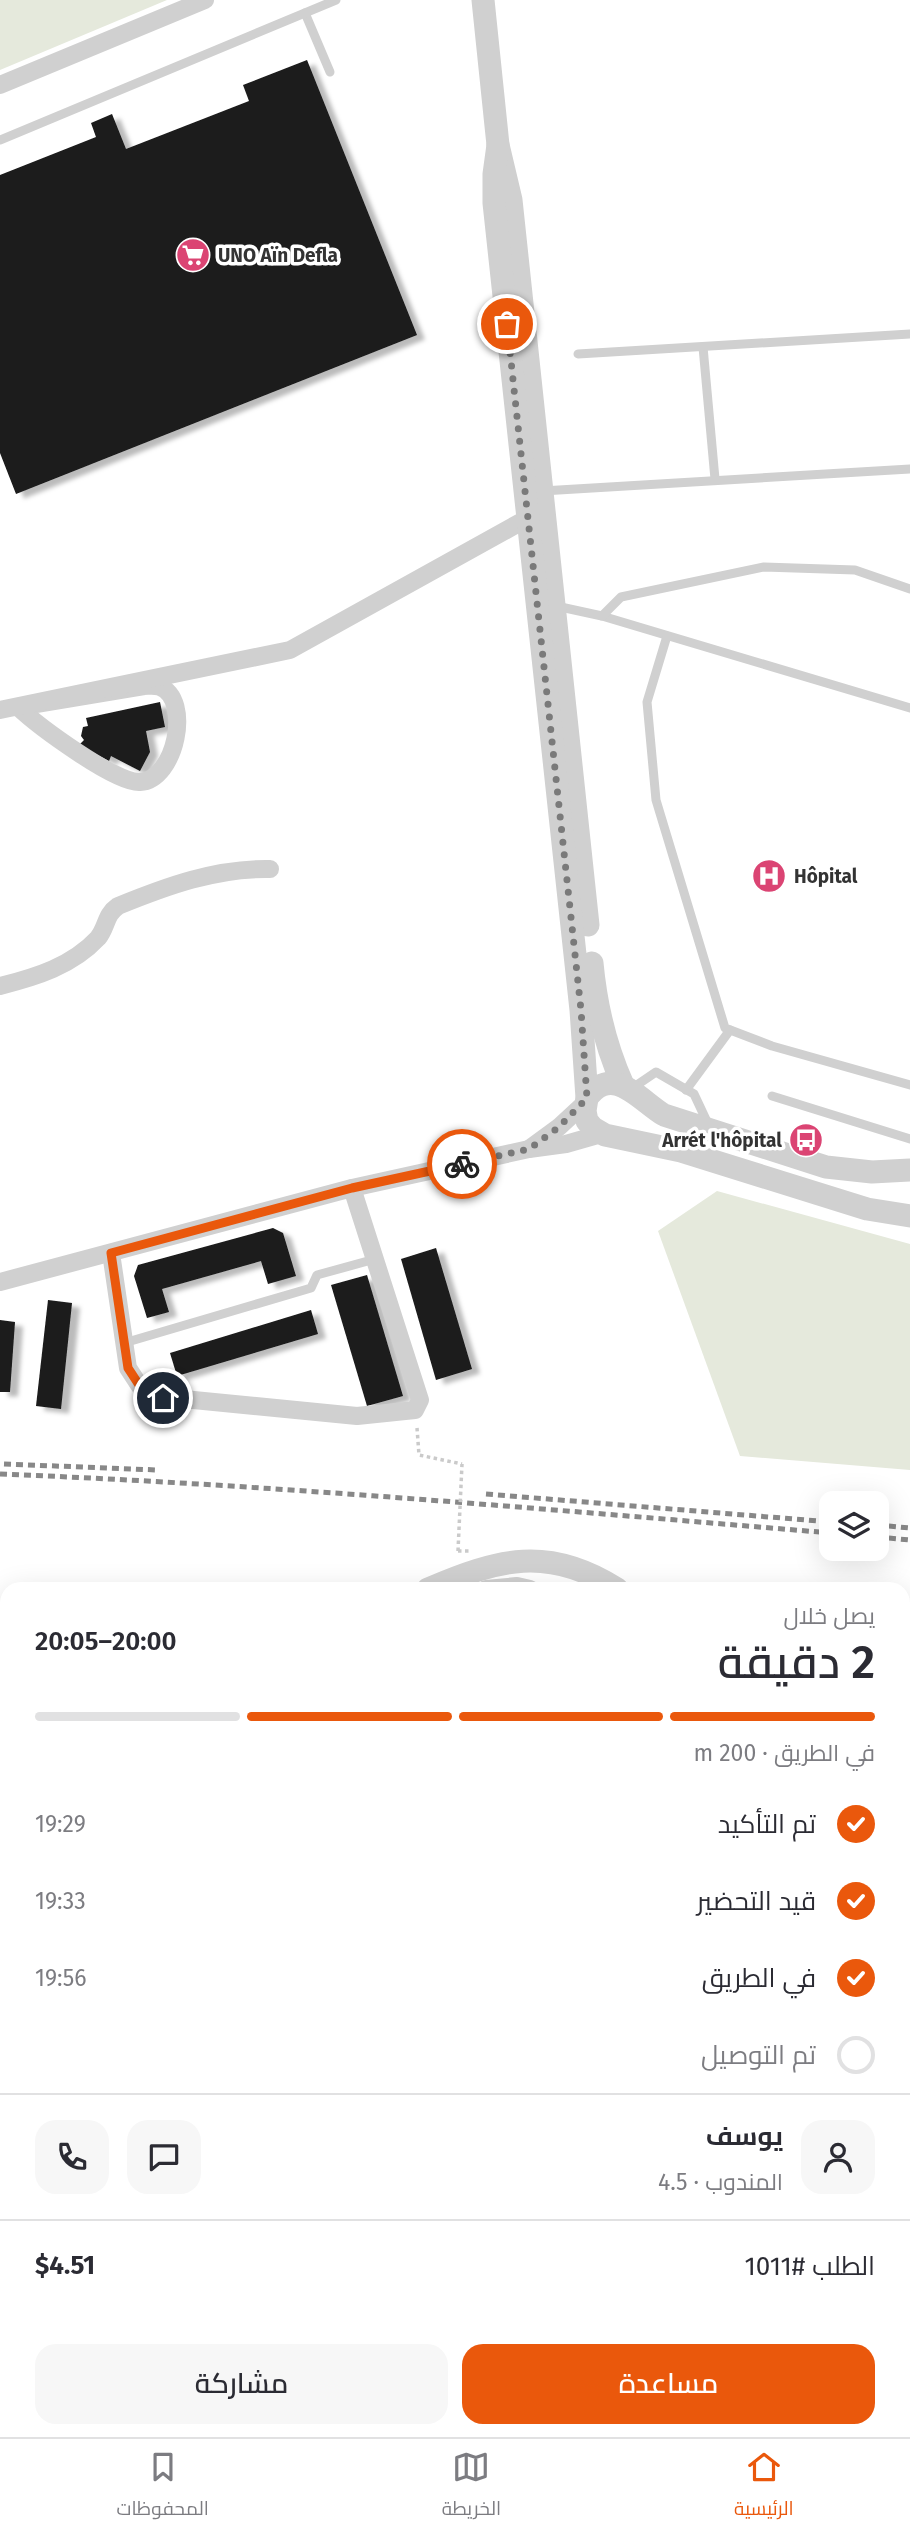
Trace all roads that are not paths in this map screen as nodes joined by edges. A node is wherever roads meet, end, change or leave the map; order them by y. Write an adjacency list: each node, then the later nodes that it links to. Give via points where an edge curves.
1 (205, 0): 6 (street)
2 (336, 0): 4 (lane)
3 (484, 0): 8 (street)
4 (305, 13): 5 (lane); 7 (lane)
5 (330, 72)
6 (0, 85)
7 (0, 140)
8 (498, 145): 14 (street, via 511,200); 15 (street, via 494,202)
9 (910, 334): 10 (lane)
10 (703, 347): 11 (lane); 13 (lane)
11 (578, 354)
12 (910, 469): 13 (lane)
13 (715, 479): 14 (lane)
14 (542, 491): 17 (street)
15 (528, 518): 21 (street, via 290,650); 29 (street)
16 (910, 589): 18 (lane, via 855,570 764,567 621,597)
17 (554, 606): 18 (lane); 26 (street, via 594,985 604,1036)
18 (602, 616): 19 (lane)
19 (667, 636): 20 (lane); 24 (lane, via 647,702 656,800 725,1028)
20 (910, 708)
21 (9, 709): 21 (street, via 128,781 154,778 174,745 176,711 162,687 144,686)
22 (270, 869): 23 (street, via 207,874 118,906 107,915 101,934 80,953 47,972)
23 (0, 986)
24 (730, 1030): 25 (lane); 27 (lane)
25 (910, 1085)
26 (629, 1090): 27 (lane, via 656,1072); 29 (street, via 613,1082 603,1084); 30 (street, via 664,1115); 31 (street, via 638,1113 636,1121 631,1128)
27 (686, 1090): 30 (lane, via 694,1094)
28 (772, 1096): 32 (lane)
29 (587, 1100): 31 (street, via 587,1121); 33 (street)
30 (711, 1131): 34 (street, via 826,1167)
31 (608, 1135): 33 (street); 36 (street, via 703,1157 867,1209)
32 (910, 1139)
33 (529, 1149): 35 (street)
34 (910, 1170)
35 (352, 1188): 37 (street); 38 (street)
36 (910, 1216)
37 (111, 1253): 39 (street); 40 (street)
38 (375, 1259): 40 (lane, via 317,1275 311,1288); 40 (street, via 421,1401 415,1410 357,1416 163,1398 143,1391 128,1368)
39 (0, 1282)
40 (124, 1343)
41 (444, 1582): 42 (street, via 501,1562 530,1561 558,1562)
42 (604, 1582)

